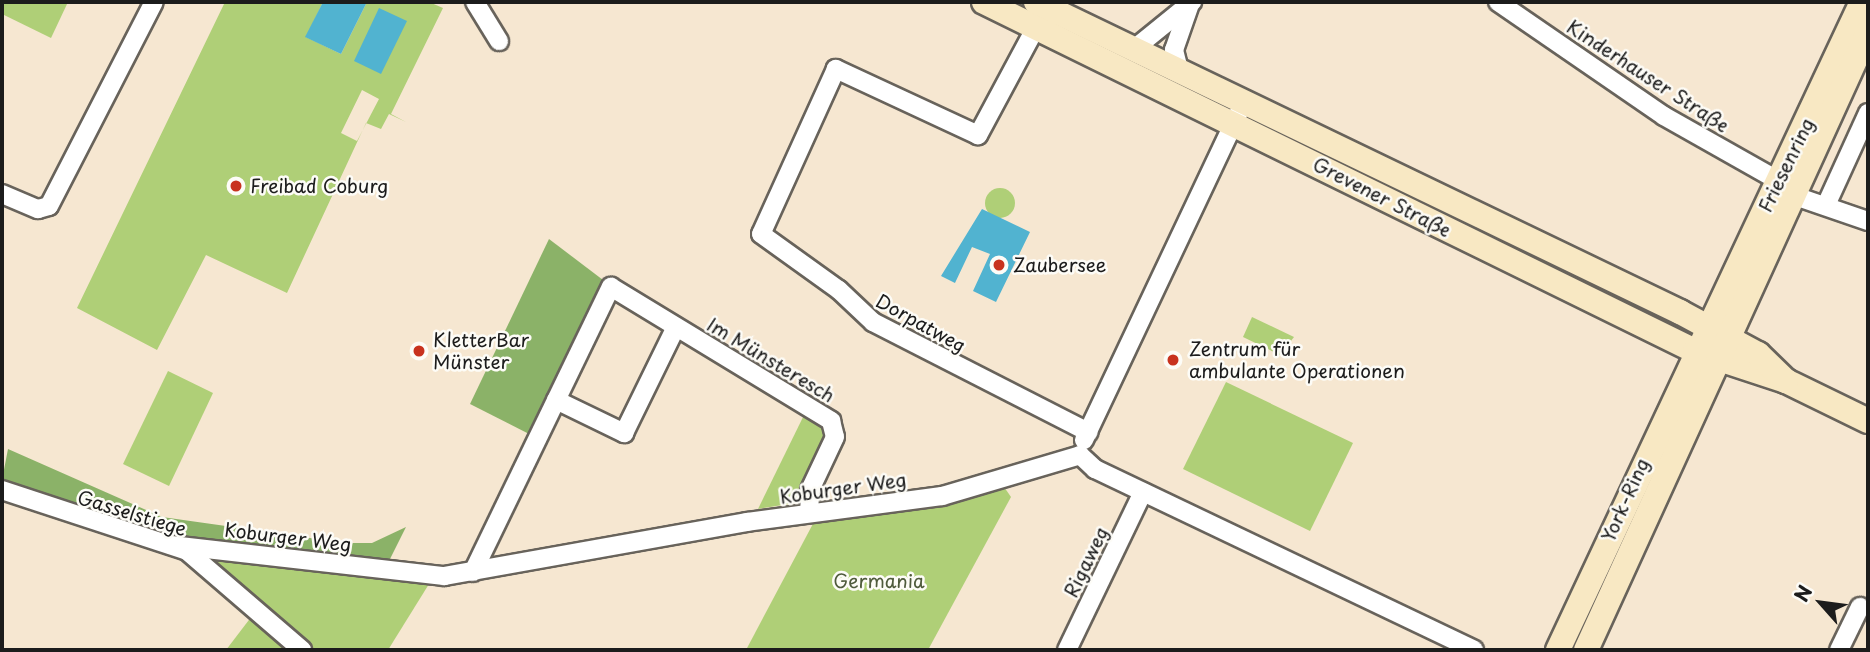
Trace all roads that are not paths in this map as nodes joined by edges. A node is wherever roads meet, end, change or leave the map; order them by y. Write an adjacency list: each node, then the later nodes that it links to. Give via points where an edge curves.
1 (153, 2): 16 (street, via 49,206 38,209)
2 (475, 2): 10 (street)
3 (984, 2): 8 (main road, Grevener Straße)
4 (1036, 2): 11 (main road, Grevener Straße)
5 (1497, 2): 15 (street, Kinderhauser Straße, via 1664,116)
6 (1862, 2): 15 (main road, Friesenring)
7 (1191, 3): 11 (street); 12 (street, via 1174,50)
8 (1036, 27): 13 (main road, Grevener Straße); 25 (street, Dorpatweg, via 980,135 835,69 762,222 766,243 839,290 873,322)
9 (1868, 32): 15 (main road, Friesenring)
10 (499, 41)
11 (1134, 49): 12 (main road, Grevener Straße)
12 (1179, 70): 13 (main road, Grevener Straße)
13 (1240, 112): 19 (main road, Grevener Straße); 22 (main road, Grevener Straße); 25 (street)
14 (1868, 113): 17 (street)
15 (1787, 188): 17 (street, Kinderhauser Straße); 19 (main road, Friesenring); 21 (main road, Friesenring)
16 (2, 194)
17 (1827, 202): 18 (street, Kinderhauser Straße)
18 (1868, 221)
19 (1707, 326): 21 (main road, Grevener Straße); 22 (main road, Friesenring)
20 (676, 327): 23 (street, Im Münsteresch, via 624,433); 23 (street, Im Münsteresch, via 611,287); 29 (street, Im Münsteresch, via 831,421 835,437 810,490)
21 (1725, 350): 22 (main road, Grevener Straße); 24 (main road, Grevener Straße, via 1758,354 1786,382); 37 (main road, York-Ring)
22 (1695, 351): 36 (main road, York-Ring)
23 (556, 400): 31 (street, Im Münsteresch)
24 (1868, 421)
25 (1088, 432): 26 (street)
26 (1080, 455): 28 (street); 29 (street, Koburger Weg, via 942,496)
27 (2, 490): 30 (street, Gasselstiege)
28 (1143, 492): 34 (street, Rigaweg); 35 (street)
29 (809, 513): 31 (street, Koburger Weg)
30 (171, 545): 31 (street, Koburger Weg, via 444,576); 33 (street, Gasselstiege, via 222,576)
31 (473, 572)
32 (1860, 607): 38 (street)
33 (302, 650)
34 (1067, 650)
35 (1474, 650)
36 (1558, 650)
37 (1586, 650)
38 (1839, 650)

